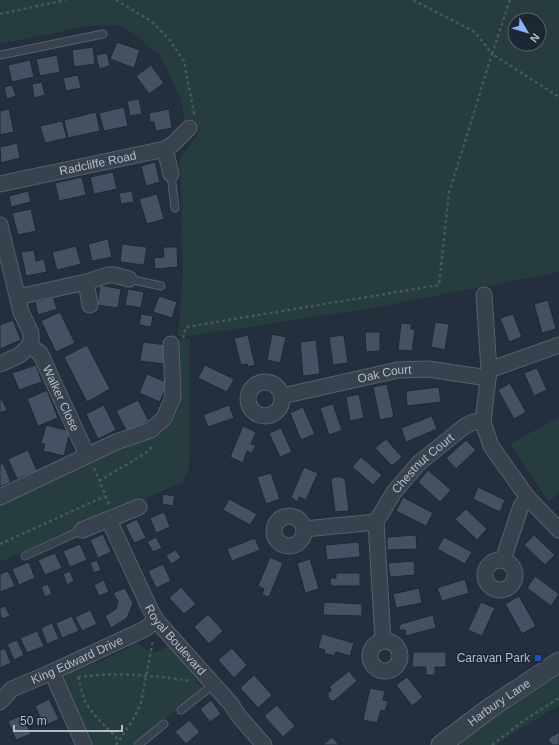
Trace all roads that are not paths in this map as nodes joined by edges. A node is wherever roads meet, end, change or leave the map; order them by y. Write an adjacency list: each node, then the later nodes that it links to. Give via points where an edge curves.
1 (103, 34): 2 (lane)
2 (0, 55)
3 (189, 128): 4 (street, Radcliffe Road)
4 (165, 149): 5 (street); 6 (street, Radcliffe Road)
5 (170, 174): 7 (lane)
6 (0, 184)
7 (175, 208)
8 (0, 225): 13 (street)
9 (129, 279): 10 (street, via 108,275); 11 (lane)
10 (86, 282): 13 (street); 14 (street)
11 (161, 286)
12 (484, 294): 19 (street)
13 (18, 297): 17 (street, via 21,312 31,333)
14 (90, 305)
15 (177, 343): 22 (street, via 173,397 164,418 151,430)
16 (559, 345): 19 (street)
17 (29, 346): 18 (street, via 20,355); 22 (street, Walker Close, via 40,353)
18 (0, 364)
19 (488, 374): 20 (street, Oak Court, via 403,369); 21 (street)
20 (282, 396)
21 (483, 422): 24 (street, via 491,446); 27 (street, Chestnut Court, via 473,422 465,426 419,463 394,492)
22 (87, 455): 23 (street)
23 (0, 497)
24 (528, 498): 30 (street); 32 (street, via 521,506)
25 (139, 507): 26 (street)
26 (112, 518): 29 (street); 33 (street, Royal Boulevard)
27 (376, 522): 28 (street); 34 (street)
28 (304, 529)
29 (82, 530): 31 (lane)
30 (559, 530)
31 (25, 556)
32 (503, 560)
33 (156, 620): 36 (street, King Edward Drive, via 145,629); 37 (street, Royal Boulevard)
34 (383, 641)
35 (559, 662): 44 (street, Harbury Lane, via 490,708)
36 (52, 672): 38 (street, King Edward Drive, via 12,689); 41 (street)
37 (213, 685): 39 (lane); 43 (street, Royal Boulevard)
38 (0, 702)
39 (181, 710)
40 (164, 724): 42 (lane)
41 (84, 745)
42 (138, 745)
43 (264, 745)
44 (441, 745)

